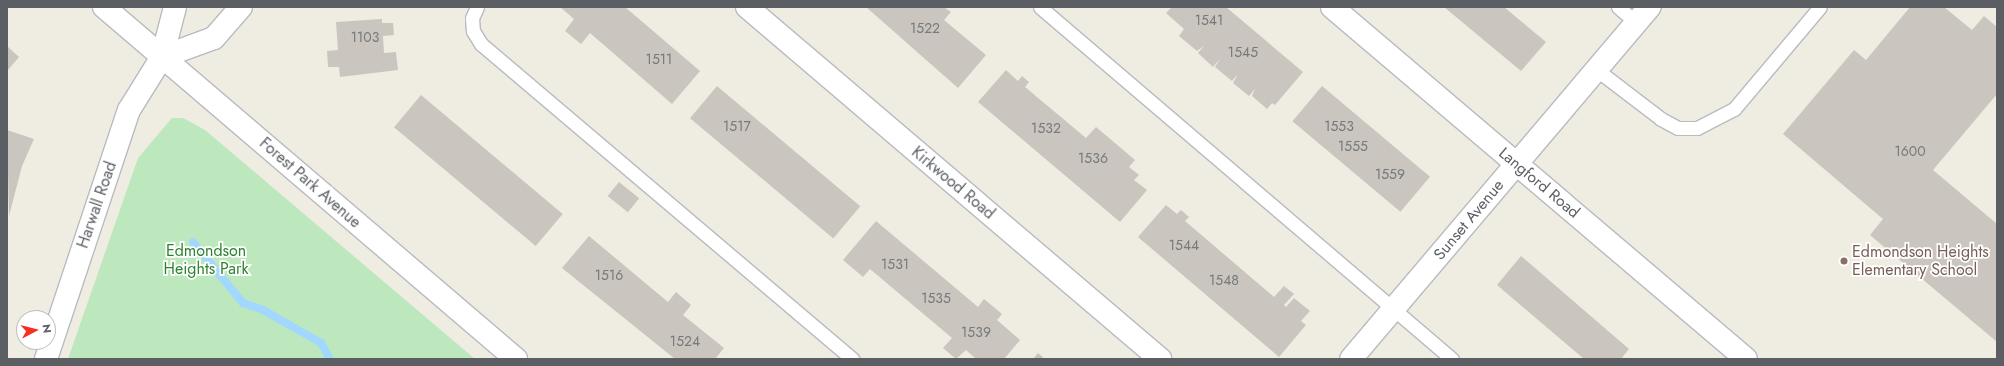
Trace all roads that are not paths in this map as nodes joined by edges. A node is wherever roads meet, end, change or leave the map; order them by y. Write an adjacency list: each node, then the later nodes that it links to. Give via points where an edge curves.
1 (104, 7): 11 (street, Forest Park Avenue)
2 (175, 7): 11 (street, Harwall Road)
3 (241, 7): 11 (street, via 214,38)
4 (477, 7): 17 (lane, via 472,18 473,31 481,44)
5 (747, 7): 18 (street, Kirkwood Road)
6 (1040, 7): 14 (lane)
7 (1332, 7): 13 (street, Langford Road)
8 (1618, 7): 10 (lane)
9 (1820, 7): 12 (lane, via 1734,109 1697,128 1678,128 1661,119)
10 (1644, 15): 12 (street, Sunset Avenue)
11 (162, 57): 15 (street, Harwall Road, via 129,110); 16 (street, Forest Park Avenue)
12 (1597, 70): 13 (street, Sunset Avenue)
13 (1517, 164): 14 (street, Sunset Avenue); 21 (street, Langford Road)
14 (1393, 309): 19 (street, Sunset Avenue); 20 (lane)
15 (46, 359)
16 (516, 359)
17 (853, 359)
18 (1160, 359)
19 (1351, 359)
20 (1452, 359)
21 (1746, 359)

